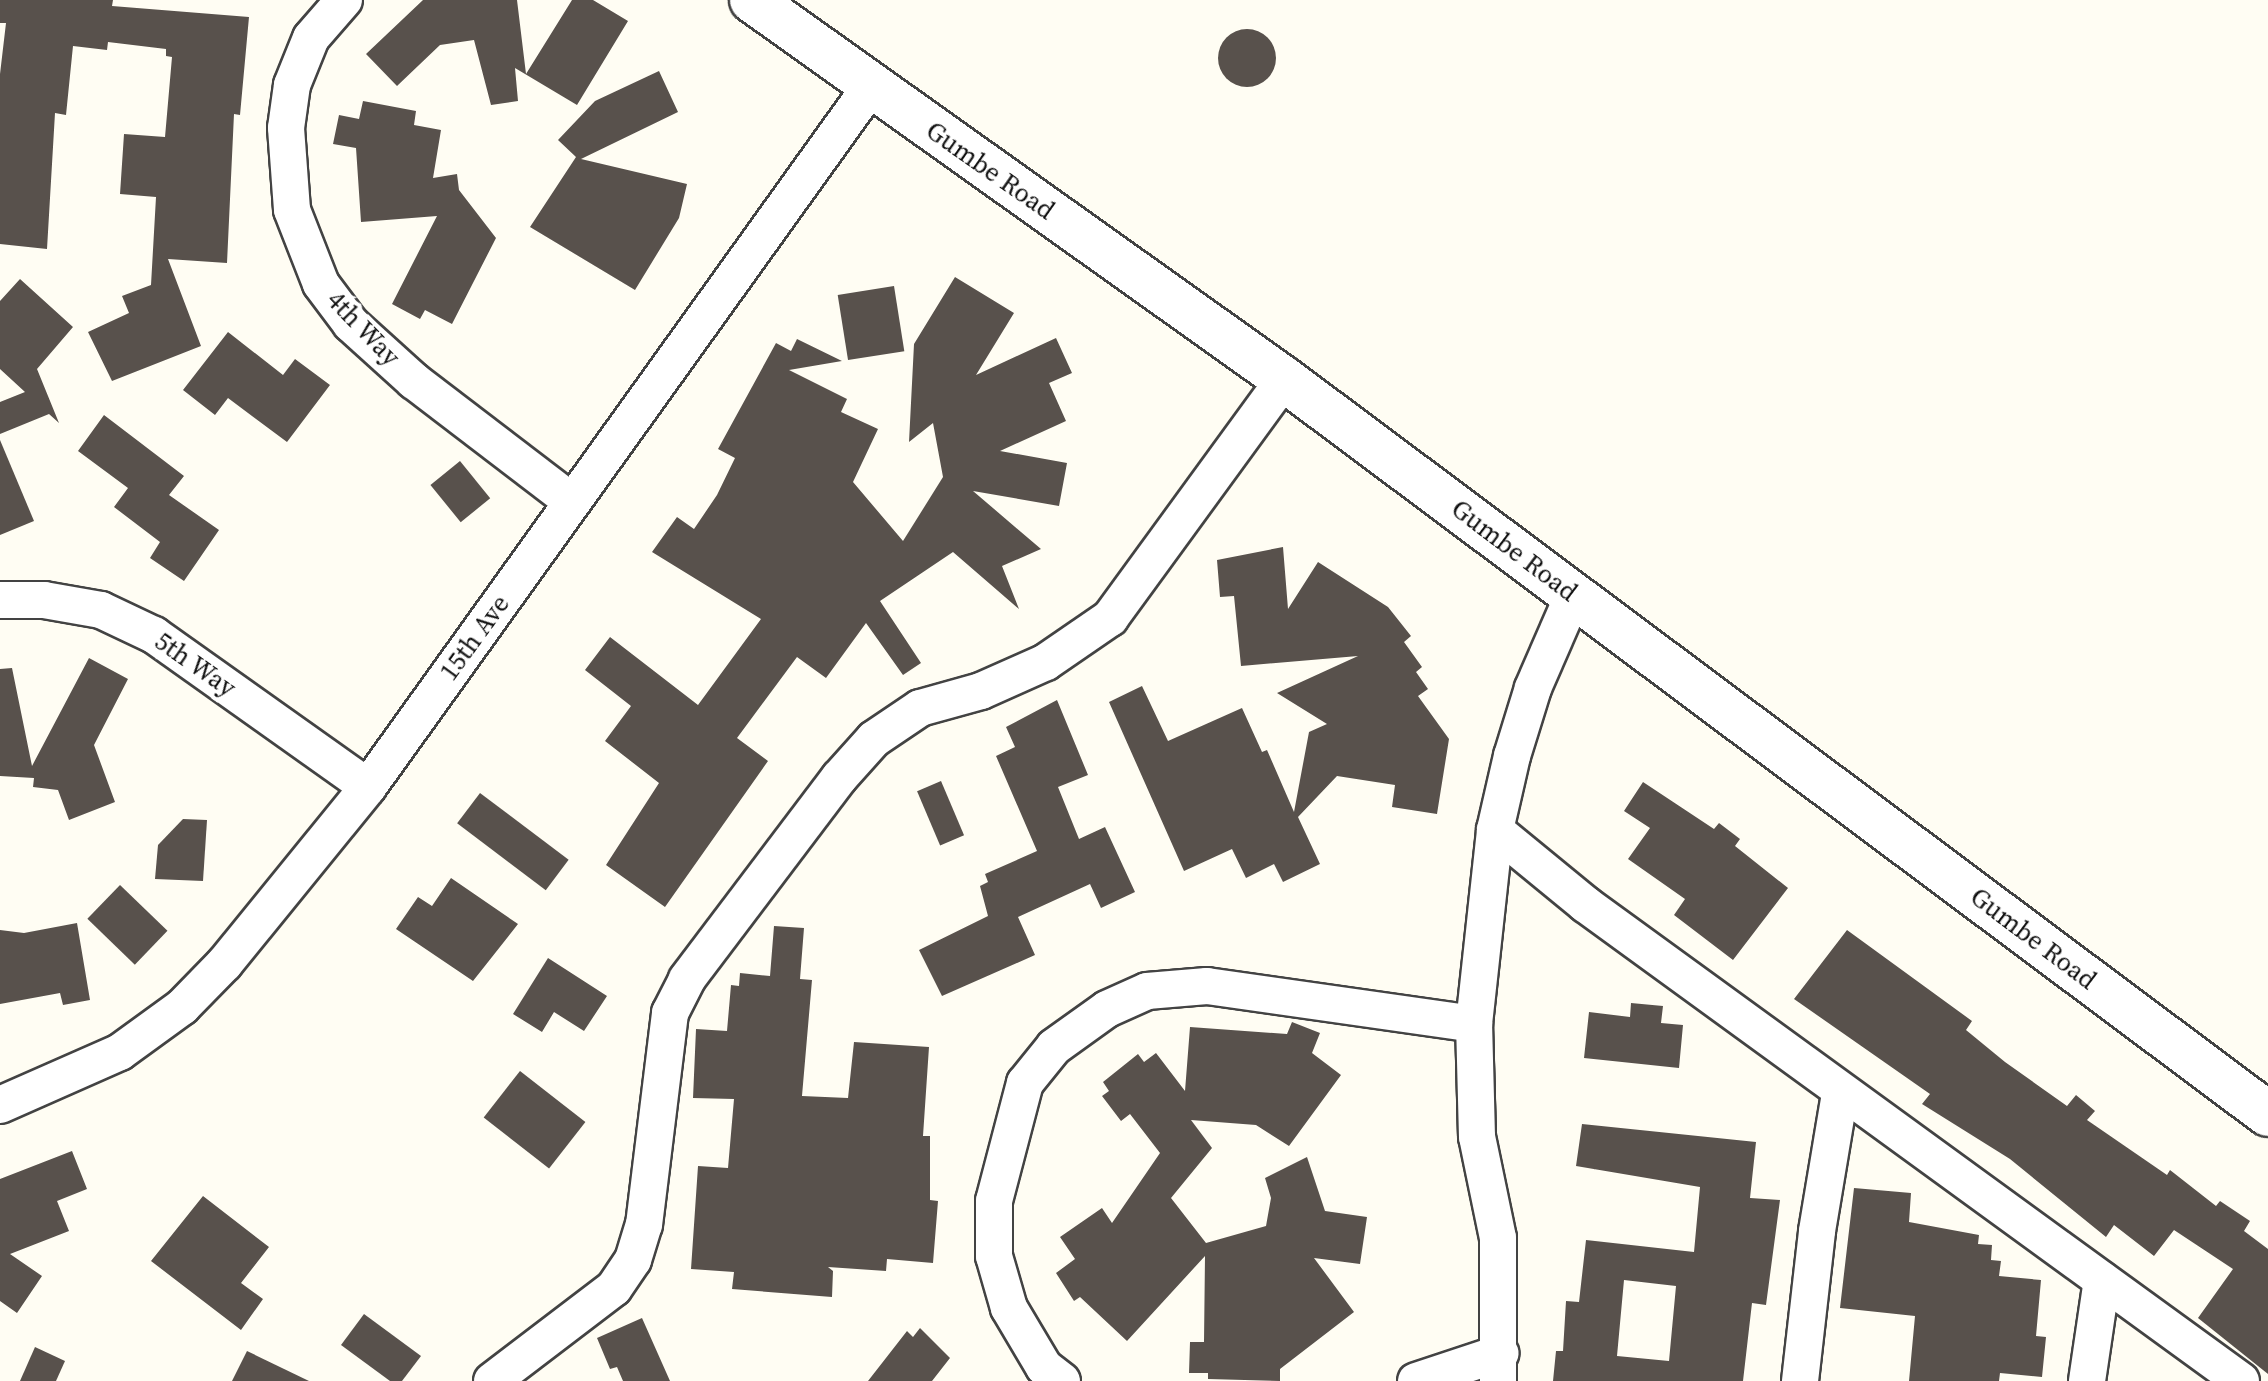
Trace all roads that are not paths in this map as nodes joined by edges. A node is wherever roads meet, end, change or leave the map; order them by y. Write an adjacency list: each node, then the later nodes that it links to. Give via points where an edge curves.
1 (344, 0): 5 (street, 4th Way, via 311,38 292,85 286,128 292,210 321,284 351,324 414,381)
2 (752, 0): 3 (street, Gumbe Road)
3 (871, 86): 4 (street, Gumbe Road); 5 (street, 15th Ave)
4 (1284, 379): 6 (street, Gumbe Road); 16 (street, via 1110,618 1046,662 981,691 920,708 874,739 839,778 687,979 670,1013 644,1225 633,1260 614,1288)
5 (572, 502): 8 (street, 15th Ave)
6 (1573, 596): 9 (street, via 1533,688); 13 (street, Gumbe Road)
7 (0, 600): 8 (street, 5th Way, via 44,600 101,610 154,635)
8 (368, 787): 12 (street, 15th Ave, via 225,963 182,1007 120,1052)
9 (1495, 830): 10 (street); 11 (street, via 1585,904)
10 (1474, 1024): 15 (street, via 1473,1094 1498,1238); 17 (street, via 1207,986 1147,991 1107,1009 1054,1047 1025,1083 994,1201 994,1256 1009,1308 1044,1367)
11 (1840, 1093): 14 (street); 19 (street)
12 (0, 1105)
13 (2268, 1114)
14 (2102, 1280): 20 (street); 21 (street)
15 (1500, 1367): 18 (street)
16 (492, 1381)
17 (1062, 1381)
18 (1416, 1381)
19 (1800, 1381)
20 (2087, 1381)
21 (2241, 1381)

